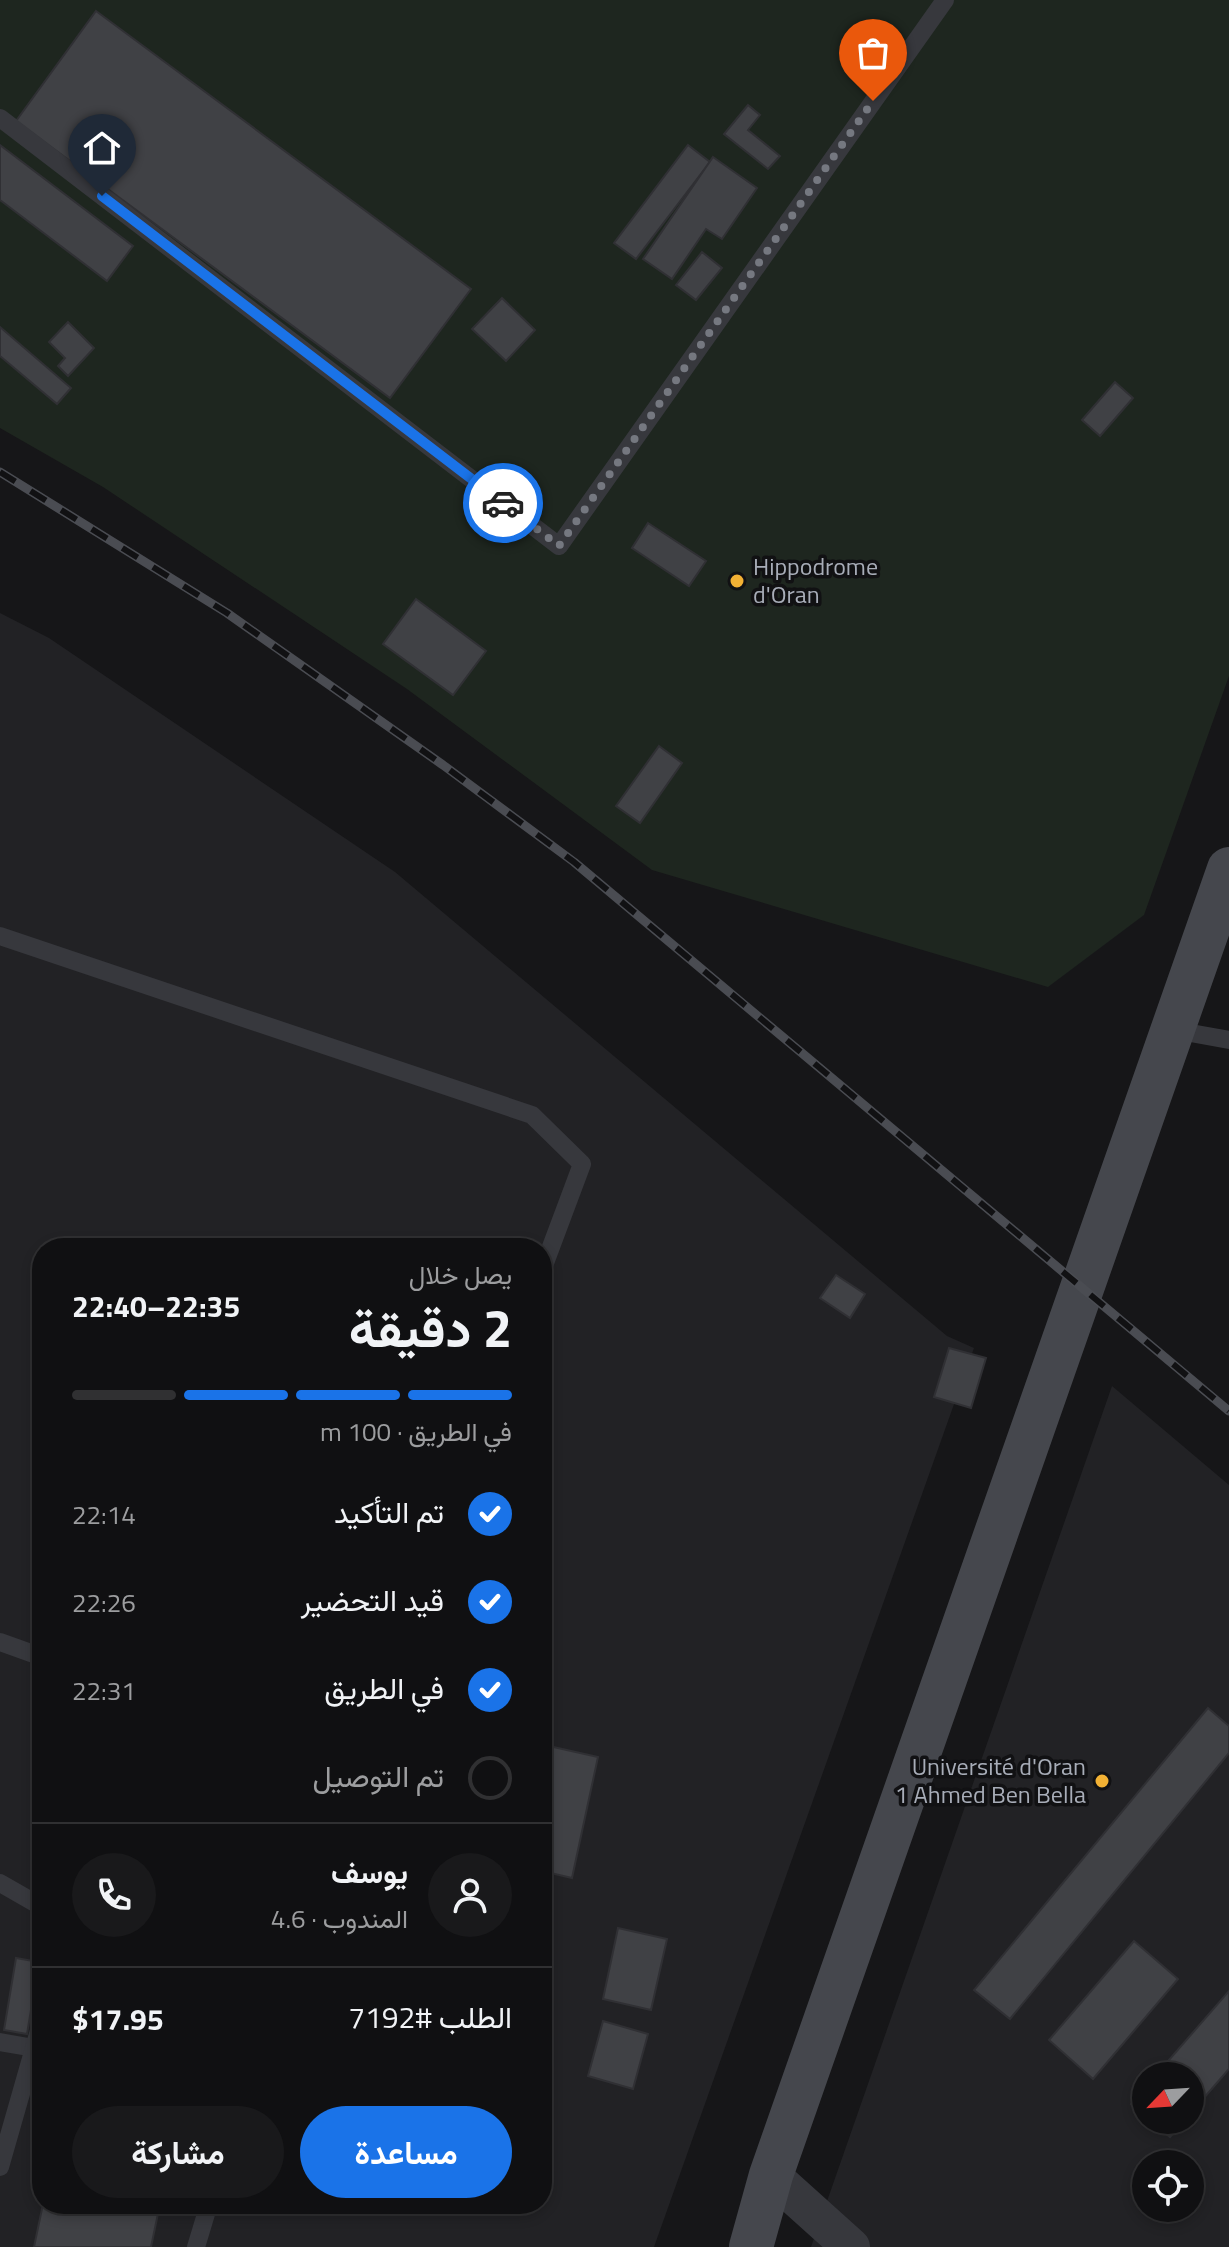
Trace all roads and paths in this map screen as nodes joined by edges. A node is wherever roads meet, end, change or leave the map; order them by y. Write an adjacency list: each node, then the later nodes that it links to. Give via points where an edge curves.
1 (945, 0): 2 (lane, via 559,546)
2 (0, 118)
3 (1229, 869): 5 (main road)
4 (0, 936): 7 (lane, via 532,1115 582,1164)
5 (1174, 1030): 6 (lane); 16 (main road)
6 (1229, 1040)
7 (552, 1244)
8 (0, 1642): 9 (lane)
9 (32, 1653)
10 (0, 1883): 11 (lane)
11 (32, 1901)
12 (0, 2042): 13 (lane)
13 (32, 2048)
14 (32, 2055): 15 (lane)
15 (0, 2167)
16 (771, 2175): 19 (main road); 20 (street)
17 (206, 2214): 18 (lane)
18 (196, 2247)
19 (751, 2247)
20 (851, 2247)

